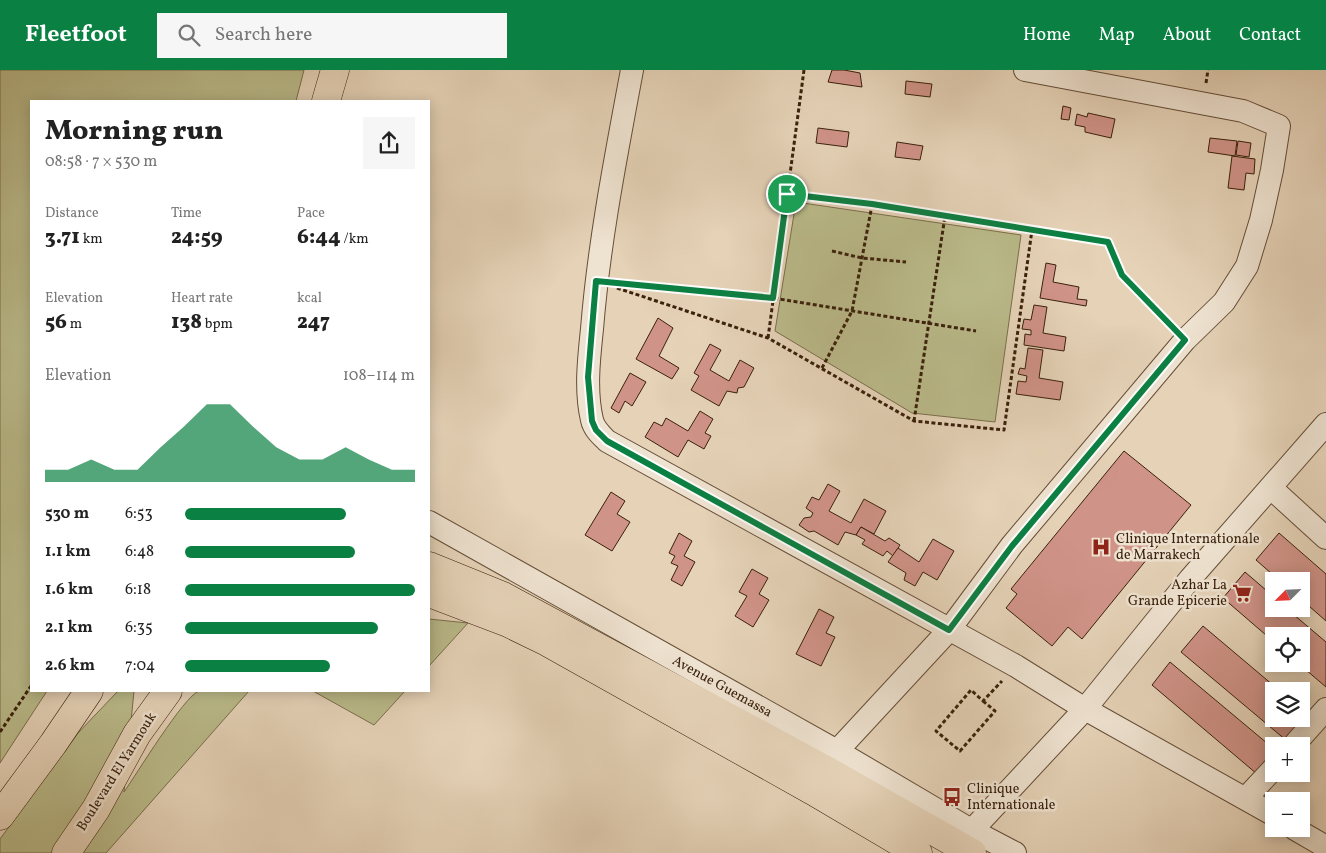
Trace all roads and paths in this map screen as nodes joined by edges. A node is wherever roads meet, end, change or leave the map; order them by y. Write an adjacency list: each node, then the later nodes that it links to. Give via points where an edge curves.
1 (335, 70): 5 (main road)
2 (632, 70): 13 (street)
3 (804, 70): 6 (path)
4 (1025, 70): 19 (street, via 1243,111 1279,126 1261,220 1247,266 1224,302)
5 (326, 100)
6 (787, 194): 7 (path); 14 (path)
7 (872, 204): 8 (path); 11 (path)
8 (945, 216): 9 (path); 16 (path)
9 (1032, 230): 19 (path, via 1108,242 1122,275); 21 (path, via 1004,430)
10 (832, 251): 11 (path)
11 (862, 258): 12 (path); 15 (path)
12 (906, 262)
13 (596, 281): 14 (path); 18 (path); 30 (street, via 588,377 592,421 607,441)
14 (773, 298): 15 (path); 18 (path)
15 (852, 311): 16 (path); 20 (path)
16 (929, 323): 17 (path); 21 (path)
17 (976, 331)
18 (768, 338): 20 (path)
19 (1185, 340): 30 (street, via 1012,546)
20 (822, 368): 21 (path)
21 (914, 421)
22 (1326, 424): 23 (street)
23 (1271, 488): 25 (street); 37 (street, via 1190,578)
24 (430, 523): 42 (street, Avenue Guemassa)
25 (1326, 538)
26 (430, 566): 42 (main road, Avenue Guemassa, via 503,596)
27 (430, 593): 29 (main road)
28 (430, 612): 29 (main road)
29 (508, 623): 51 (main road, via 556,646)
30 (949, 630): 31 (street); 42 (street)
31 (1016, 666): 36 (path); 37 (street)
32 (30, 687): 39 (path)
33 (88, 692): 46 (main road)
34 (167, 692): 40 (main road, Boulevard El Yarmouk)
35 (183, 692): 40 (main road)
36 (984, 701): 36 (path, via 971,690 936,731 960,752 995,710)
37 (1085, 708): 44 (street); 49 (street)
38 (1326, 709): 41 (street)
39 (0, 732)
40 (137, 734): 50 (main road, Boulevard El Yarmouk, via 96,809)
41 (1301, 737)
42 (832, 761): 49 (main road, Avenue Guemassa)
43 (1265, 778): 44 (street)
44 (1246, 798): 45 (street)
45 (1265, 810)
46 (0, 816)
47 (1310, 835): 48 (street)
48 (1322, 839)
49 (963, 845): 52 (street, Avenue Guemassa)
50 (66, 853)
51 (918, 853)
52 (1015, 853)

